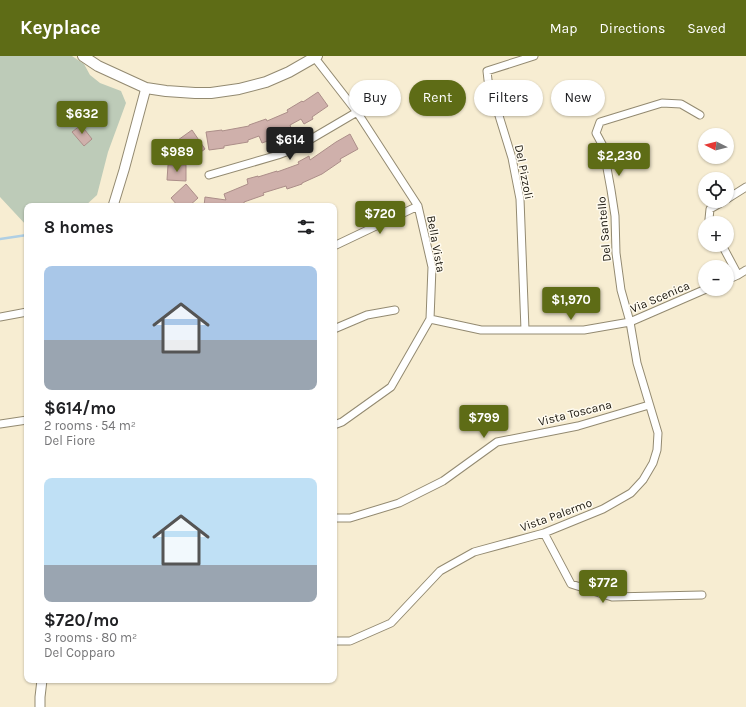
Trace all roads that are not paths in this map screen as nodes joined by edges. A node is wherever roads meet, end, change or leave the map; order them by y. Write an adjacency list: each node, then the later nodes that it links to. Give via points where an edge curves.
1 (83, 56): 4 (main road, via 98,66)
2 (534, 56): 26 (street, Del Pizzoli, via 487,71 512,158 520,199)
3 (316, 57): 4 (main road, via 266,82 239,89 195,93); 5 (street, Bella Vista)
4 (146, 88): 12 (street)
5 (349, 101)
6 (700, 115): 24 (street, Del Santello, via 680,104 662,103 600,122 596,133 603,146 612,190 616,253)
7 (350, 116): 9 (street, via 294,149)
8 (360, 116): 13 (street, Bella Vista)
9 (209, 175)
10 (746, 187): 11 (street)
11 (734, 195)
12 (114, 203)
13 (418, 206): 14 (street); 23 (street, Bella Vista, via 432,267)
14 (337, 245)
15 (726, 252): 17 (street)
16 (746, 270): 17 (street)
17 (738, 275): 18 (street)
18 (734, 277)
19 (698, 292): 24 (street, Via Scenica)
20 (395, 310): 25 (street, via 367,315)
21 (24, 312): 22 (street)
22 (0, 316)
23 (430, 319): 26 (street, Via Scenica, via 481,330); 30 (street, Bella Vista, via 391,387)
24 (630, 322): 26 (street, Via Scenica, via 584,330); 27 (street, Vista Palermo, via 637,363)
25 (337, 328)
26 (525, 330)
27 (649, 405): 31 (street, Vista Toscana, via 578,426 498,442 443,481 399,503 350,518); 32 (street, Vista Palermo, via 658,433 657,450 643,480 631,493 603,509)
28 (24, 420): 29 (street)
29 (0, 424)
30 (337, 424)
31 (337, 518)
32 (544, 533): 33 (street, via 571,584 612,597); 34 (street, Vista Palermo, via 474,552 440,571 391,623 350,641)
33 (702, 594)
34 (337, 641)
35 (42, 683): 36 (street)
36 (40, 707)

